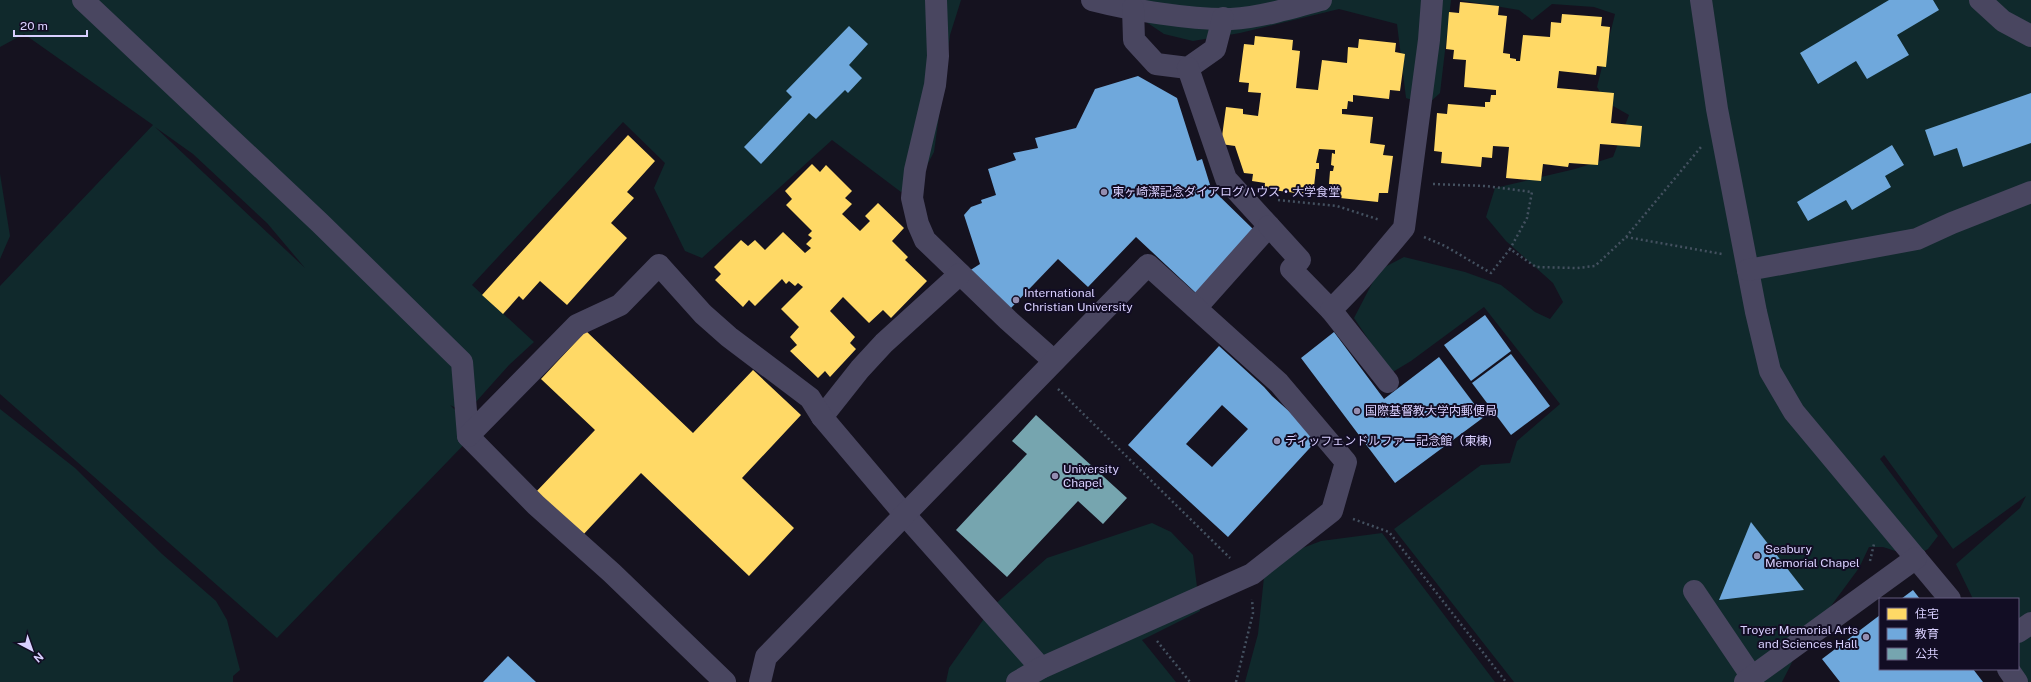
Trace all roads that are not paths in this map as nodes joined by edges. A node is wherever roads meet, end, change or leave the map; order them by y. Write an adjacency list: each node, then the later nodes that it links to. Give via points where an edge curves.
1 (83, 0): 21 (lane, via 320,223 462,362)
2 (936, 0): 15 (lane, via 938,56 935,85 915,170 912,198 925,240)
3 (1092, 0): 8 (lane)
4 (1321, 0): 9 (lane, via 1269,13)
5 (1432, 0): 17 (lane, via 1404,228)
6 (1701, 0): 14 (lane, via 1720,124)
7 (1980, 0): 10 (lane, via 2003,21)
8 (1133, 8): 9 (lane); 11 (lane, via 1134,40 1156,64)
9 (1223, 18): 11 (lane, via 1215,50)
10 (2031, 36)
11 (1188, 68): 13 (lane, via 1226,179)
12 (2031, 192): 14 (lane, via 1917,239)
13 (1269, 226): 16 (lane); 17 (lane, via 1300,260 1291,269)
14 (1747, 264): 23 (lane, via 1770,371 1794,412)
15 (960, 274): 18 (lane); 20 (lane, via 884,343)
16 (1196, 308): 18 (lane, via 1148,265); 28 (lane, via 1279,383 1346,462 1332,511 1250,575)
17 (1331, 310): 19 (lane)
18 (1048, 367): 22 (lane)
19 (1388, 382)
20 (822, 417): 21 (lane, via 810,398 729,337 703,314 659,265 620,305 577,325); 22 (lane)
21 (468, 436): 31 (lane, via 536,505 612,573)
22 (905, 515): 28 (lane); 32 (lane, via 766,657)
23 (1916, 558): 25 (lane); 30 (lane)
24 (1694, 591): 30 (lane)
25 (1949, 598)
26 (2031, 623): 27 (lane)
27 (2019, 631)
28 (1041, 668): 33 (lane)
29 (2009, 670): 34 (lane)
30 (1748, 679)
31 (725, 682)
32 (760, 682)
33 (1017, 682)
34 (2018, 682)

